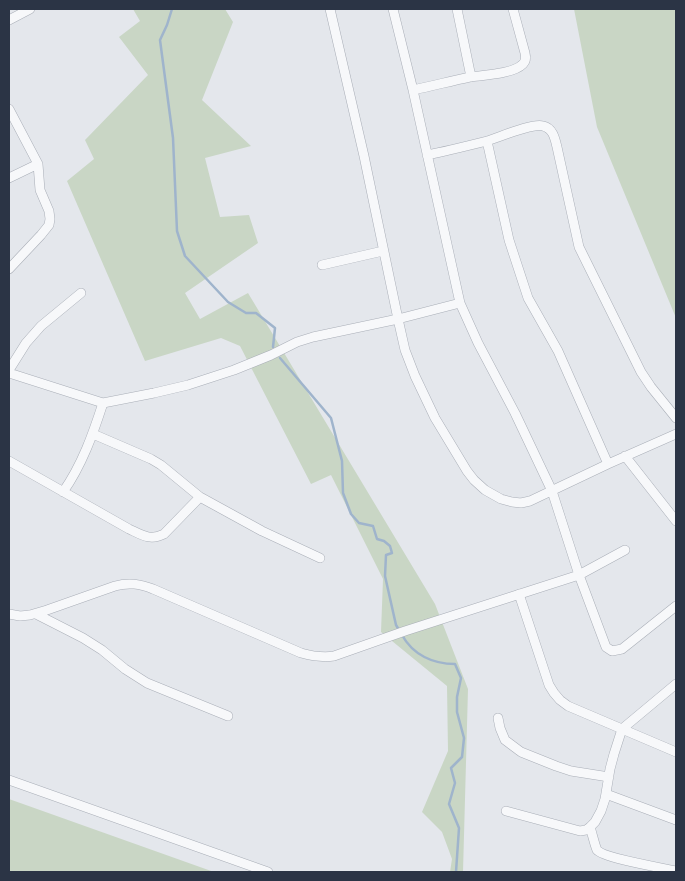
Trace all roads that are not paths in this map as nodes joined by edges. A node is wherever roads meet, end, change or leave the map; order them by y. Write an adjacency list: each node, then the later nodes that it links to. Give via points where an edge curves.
1 (30, 9): 6 (street)
2 (330, 9): 14 (street)
3 (393, 9): 8 (street)
4 (456, 9): 7 (street)
5 (513, 9): 7 (street, via 525,61 509,71)
6 (9, 20)
7 (471, 77): 8 (street)
8 (413, 90): 11 (street)
9 (9, 109): 12 (street)
10 (488, 141): 11 (street); 22 (street, via 534,126 548,128 553,134 579,247 641,372); 27 (street, via 509,240 528,298 558,351)
11 (427, 155): 18 (street)
12 (38, 164): 13 (street); 16 (street, via 40,190 50,211 49,225)
13 (9, 178)
14 (383, 251): 15 (street); 19 (street)
15 (322, 265)
16 (9, 269)
17 (81, 293): 20 (street, via 41,326 26,343)
18 (460, 303): 19 (street); 28 (street)
19 (398, 319): 21 (street, via 313,337 206,379); 28 (street, via 405,350 435,418 474,480 485,490 512,502 530,501)
20 (9, 372): 21 (street)
21 (103, 403): 23 (street)
22 (676, 418)
23 (93, 434): 29 (street); 30 (street, via 151,459)
24 (676, 434): 25 (street)
25 (625, 456): 27 (street); 31 (street)
26 (9, 461): 29 (street)
27 (608, 464): 28 (street)
28 (552, 491): 34 (street)
29 (63, 492): 30 (street, via 129,529 157,538)
30 (200, 497): 33 (street)
31 (676, 521)
32 (625, 550): 34 (street)
33 (320, 558)
34 (579, 575): 35 (street); 36 (street, via 604,644 612,651 622,649)
35 (519, 594): 38 (street, via 325,657 311,656 287,647 143,585 125,583); 42 (street, via 554,693 568,706)
36 (676, 606)
37 (9, 614): 38 (street)
38 (36, 614): 40 (street, via 83,638 147,683)
39 (676, 684): 42 (street)
40 (228, 716)
41 (498, 718): 44 (street, via 505,740 520,752 571,771)
42 (622, 729): 43 (street); 44 (street)
43 (676, 752)
44 (609, 778): 46 (street)
45 (9, 780): 51 (street)
46 (606, 794): 48 (street); 49 (street, via 601,811)
47 (506, 811): 49 (street, via 580,831)
48 (676, 820)
49 (590, 827): 50 (street, via 600,852)
50 (676, 871)
51 (268, 872)

